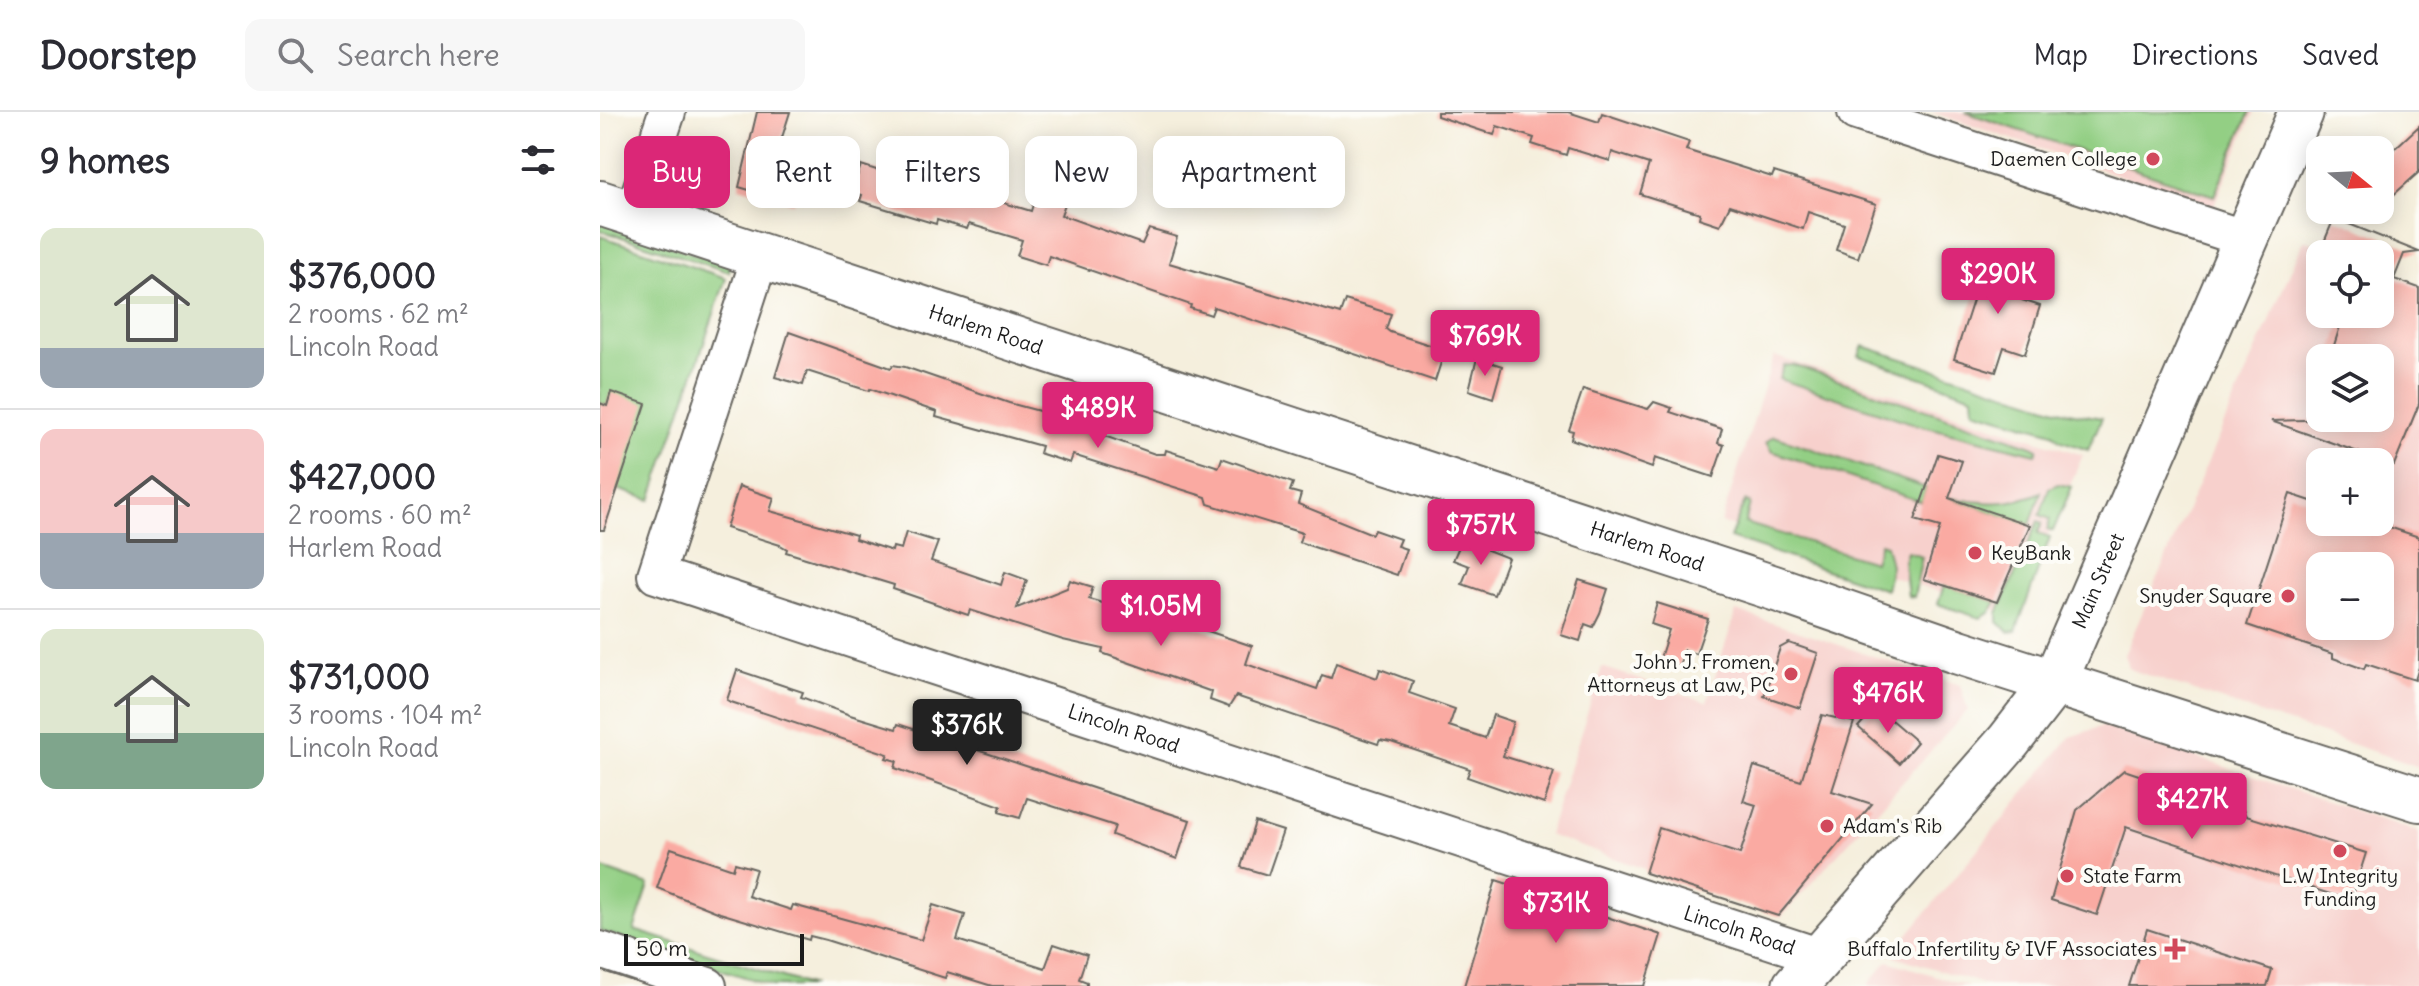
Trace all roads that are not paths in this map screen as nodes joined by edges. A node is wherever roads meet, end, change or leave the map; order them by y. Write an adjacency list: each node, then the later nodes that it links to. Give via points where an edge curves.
1 (667, 112): 4 (street)
2 (1856, 112): 5 (street)
3 (2301, 112): 5 (main road, Main Street)
4 (617, 208): 6 (main road, Harlem Road)
5 (2246, 239): 7 (main road, Main Street)
6 (761, 254): 7 (main road, Harlem Road); 10 (street, Lincoln Road, via 656,575)
7 (2054, 683): 8 (main road, Harlem Road); 10 (main road, Main Street)
8 (2419, 799)
9 (600, 950): 11 (street)
10 (1808, 971)
11 (708, 986)

